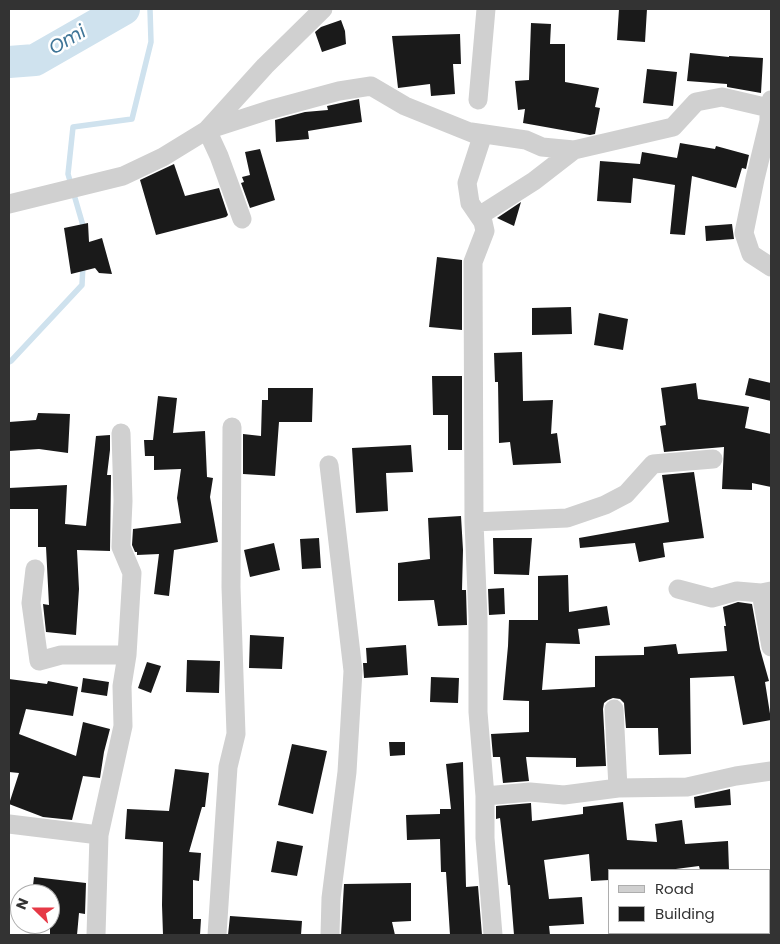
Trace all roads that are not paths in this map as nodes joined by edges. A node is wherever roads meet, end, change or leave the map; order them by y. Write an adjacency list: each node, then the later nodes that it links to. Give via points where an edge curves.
1 (323, 9): 5 (street)
2 (486, 9): 3 (street)
3 (478, 100)
4 (770, 112): 7 (street, via 722,97 696,102 673,127); 11 (street, via 744,233 751,254)
5 (207, 130): 6 (street, via 269,110 371,86 405,106); 8 (street, via 124,176); 10 (street)
6 (470, 132): 7 (street, via 526,140 542,147); 9 (street, via 482,137 467,183 470,203)
7 (574, 150): 9 (street, via 534,181)
8 (9, 204)
9 (479, 216): 16 (street, via 485,232 473,262)
10 (242, 219)
11 (771, 268)
12 (232, 427): 29 (street, via 231,587 236,734 228,767)
13 (121, 433): 21 (street, via 124,501 121,547 132,573)
14 (714, 460): 16 (street, via 653,464 626,494 566,518)
15 (329, 465): 30 (street, via 353,671 347,772 331,898)
16 (474, 522): 25 (street, via 478,712)
17 (35, 569): 21 (street, via 31,603 39,661 61,655)
18 (678, 589): 19 (street, via 712,598 737,592)
19 (766, 592): 20 (street)
20 (771, 647)
21 (127, 655): 27 (street, via 122,686 124,726)
22 (614, 708): 24 (street)
23 (771, 771): 24 (street, via 687,787)
24 (618, 788): 25 (street, via 564,794 530,792)
25 (485, 796): 31 (street)
26 (9, 824): 27 (street)
27 (99, 835): 28 (street)
28 (96, 935)
29 (216, 935)
30 (330, 935)
31 (493, 935)

